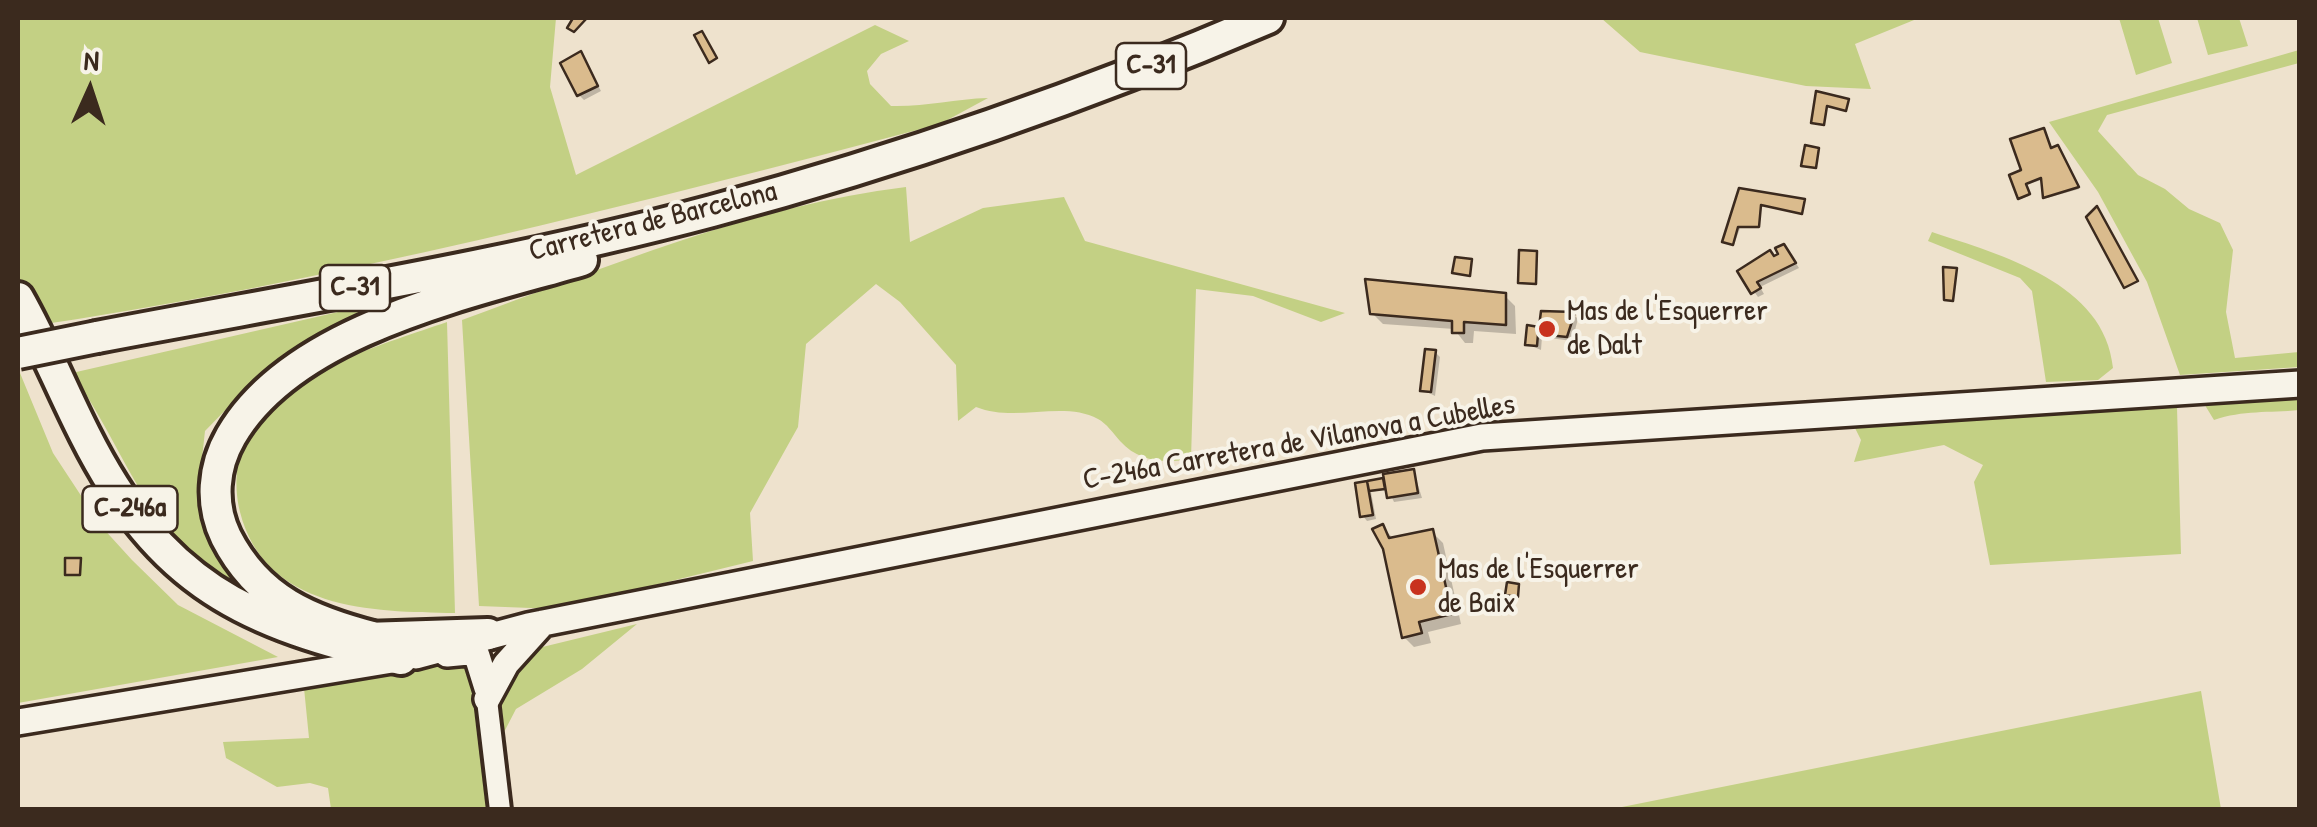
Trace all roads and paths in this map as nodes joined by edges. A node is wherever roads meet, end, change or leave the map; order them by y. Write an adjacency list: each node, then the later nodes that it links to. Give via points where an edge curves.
1 (1268, 18): 2 (highway, Carretera de Barcelona / C-31, via 972,132)
2 (710, 211): 4 (highway, Carretera de Barcelona / C-31, bridge); 8 (highway, via 621,248 357,332 273,384 244,413 222,452 215,484 218,520 239,564 271,596 314,621)
3 (18, 298): 9 (highway, C-246a, via 87,440 152,539 221,598)
4 (18, 353)
5 (2300, 384): 6 (main road, C-246a Carretera de Vilanova a Cubelles / C-246a, via 1482,437)
6 (543, 624): 7 (main road, C-246a Carretera de Vilanova a Cubelles / C-246a); 11 (main road)
7 (494, 633): 8 (highway, C-246a); 10 (main road, C-246a Carretera de Vilanova a Cubelles); 11 (main road, via 508,645); 12 (main road)
8 (376, 638): 9 (highway, C-246a)
9 (323, 640): 10 (highway)
10 (409, 657): 12 (main road, via 468,652 482,663); 13 (main road)
11 (506, 664): 12 (main road)
12 (487, 694): 14 (street)
13 (18, 722)
14 (500, 810)

